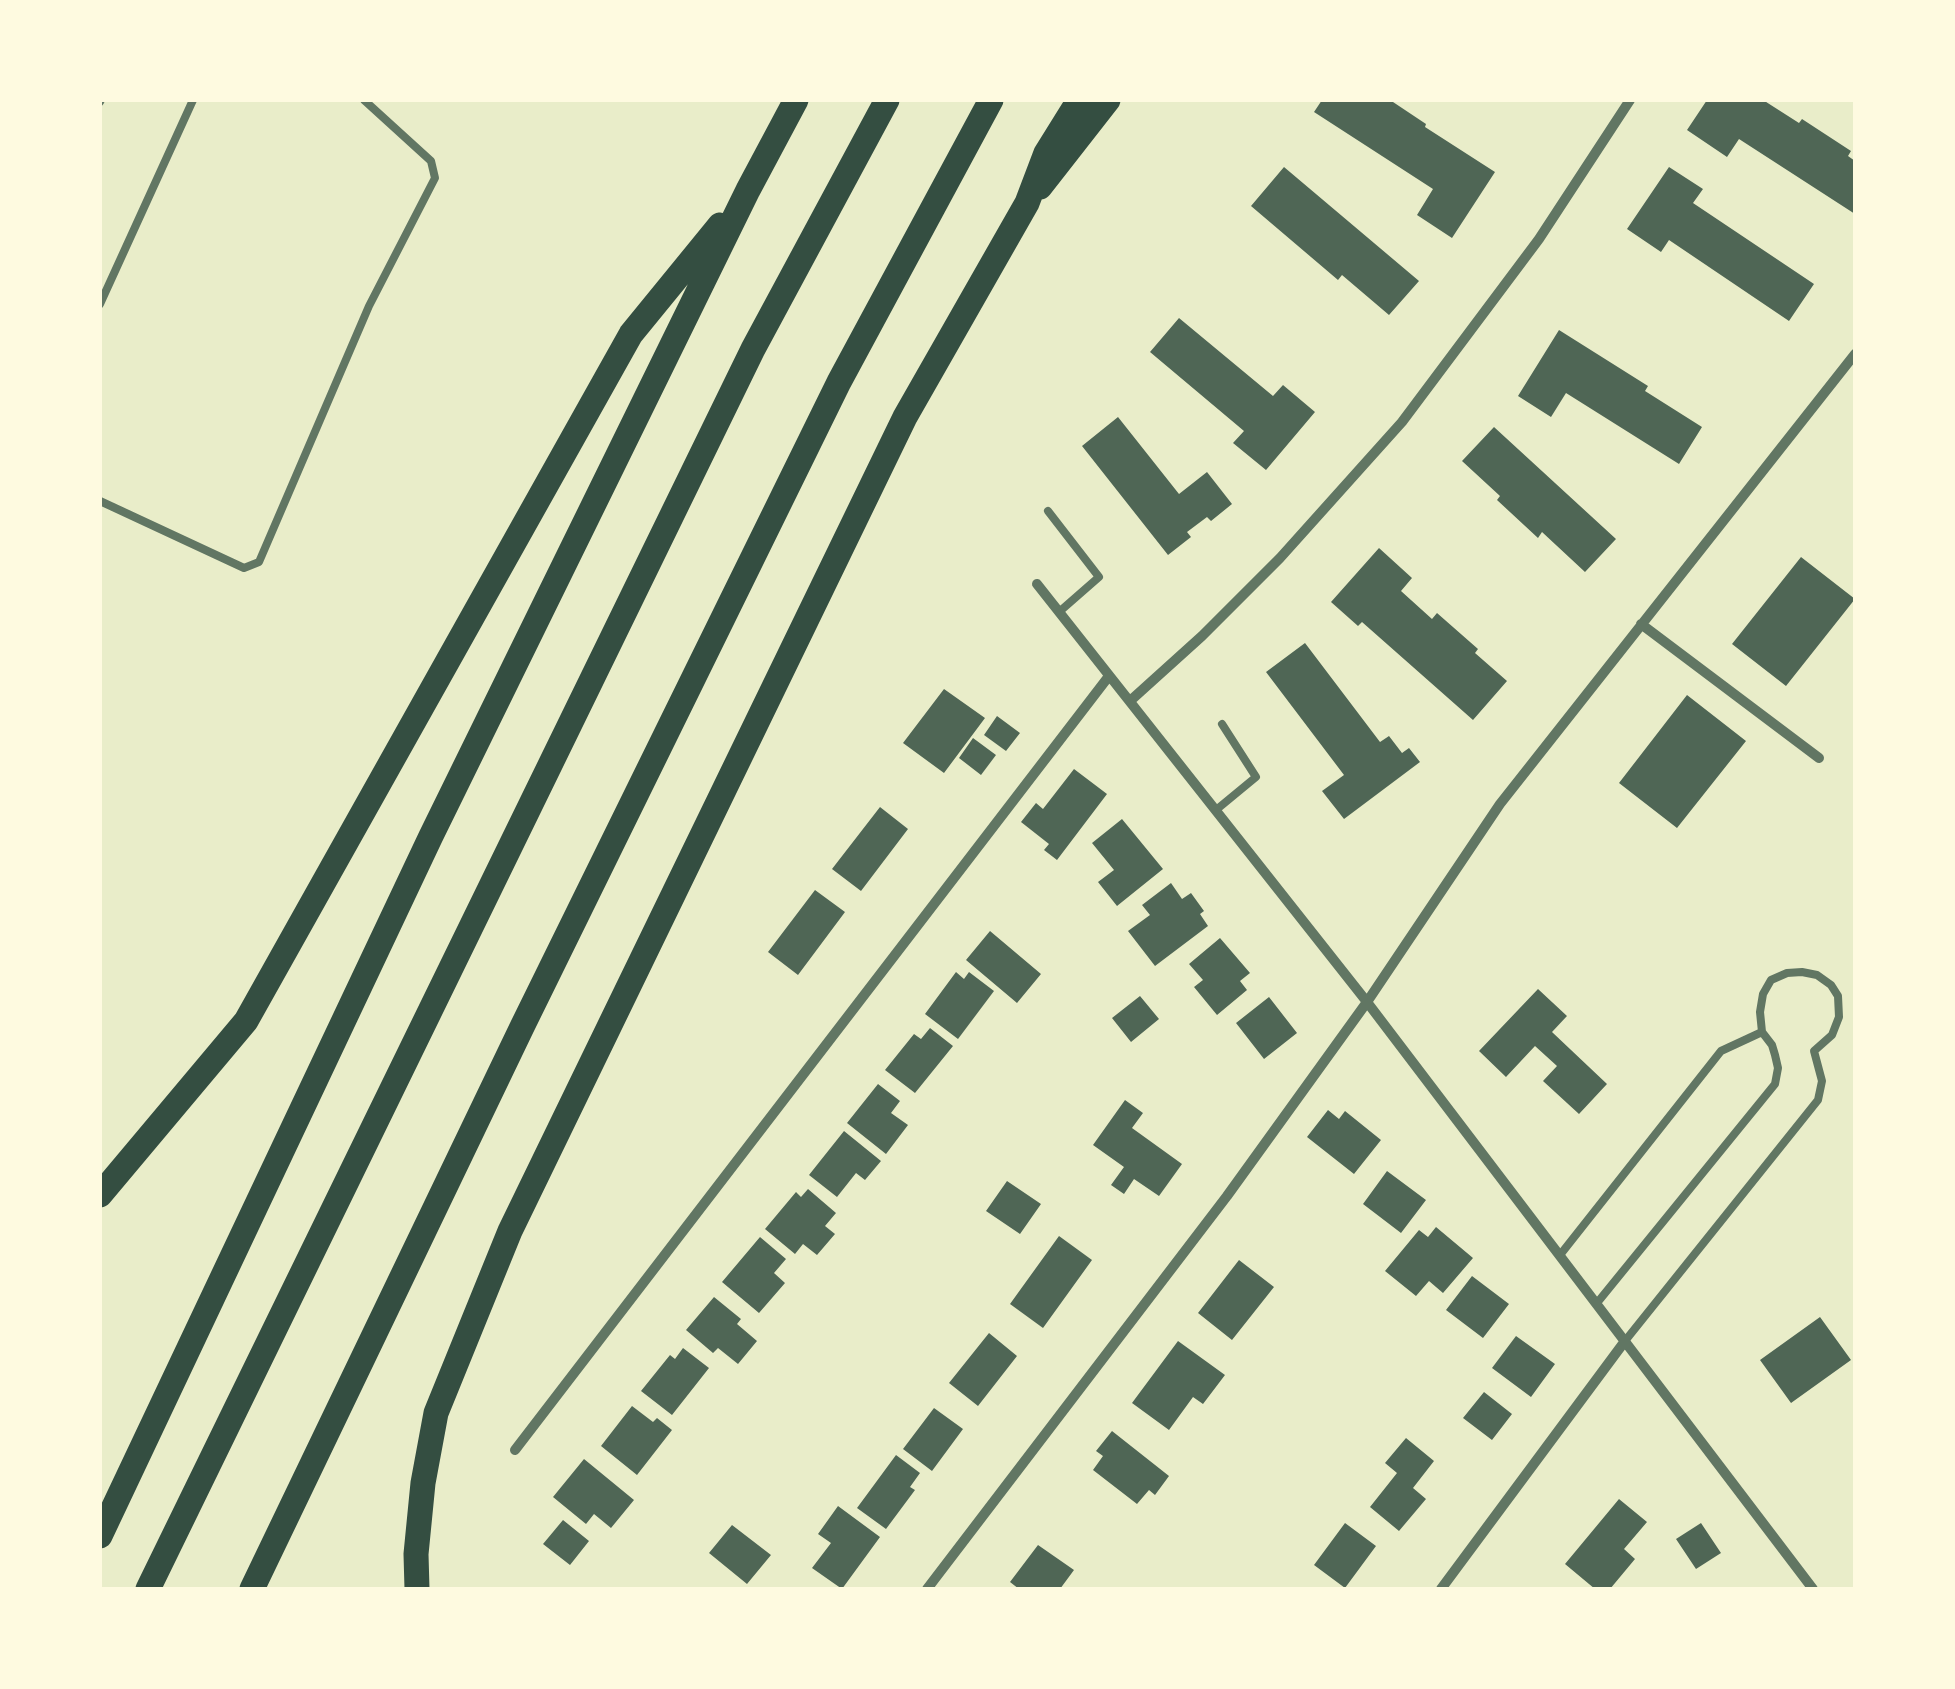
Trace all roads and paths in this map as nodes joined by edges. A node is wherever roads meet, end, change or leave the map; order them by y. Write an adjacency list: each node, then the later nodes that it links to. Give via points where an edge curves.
1 (193, 100): 11 (lane)
2 (364, 100): 13 (lane, via 430,161 435,178 368,306 259,562 244,568)
3 (796, 100): 9 (highway)
4 (887, 100): 31 (highway, via 752,349)
5 (991, 100): 32 (highway, via 839,382)
6 (1079, 100): 10 (highway, via 1046,153)
7 (1108, 100): 10 (highway)
8 (1630, 100): 19 (street, via 1539,239 1402,422 1280,558)
9 (748, 190): 25 (highway, via 630,334 246,1021); 30 (highway, via 431,836)
10 (1027, 203): 33 (highway, via 905,417 510,1231 436,1413 423,1482)
11 (100, 304)
12 (1855, 354): 17 (street)
13 (100, 501)
14 (1048, 511): 16 (lane, via 1099,578)
15 (1038, 584): 16 (street)
16 (1059, 612): 18 (street)
17 (1641, 624): 21 (street); 23 (street, via 1500,804)
18 (1109, 676): 19 (street); 29 (street)
19 (1130, 701): 22 (street)
20 (1222, 724): 22 (lane, via 1256,777)
21 (1820, 758)
22 (1216, 810): 23 (street)
23 (1367, 1002): 26 (street); 34 (street)
24 (1762, 1032): 26 (lane, via 1721,1051); 27 (lane, via 1776,1056 1774,1084); 28 (lane, via 1760,1012 1771,980 1788,973 1817,975 1838,996 1832,1035 1814,1051 1822,1081 1818,1100)
25 (100, 1196)
26 (1560, 1255): 27 (street)
27 (1596, 1303): 28 (street)
28 (1625, 1340): 35 (street); 36 (street)
29 (514, 1450)
30 (100, 1536)
31 (148, 1589)
32 (252, 1589)
33 (417, 1589)
34 (926, 1589)
35 (1441, 1589)
36 (1813, 1589)

